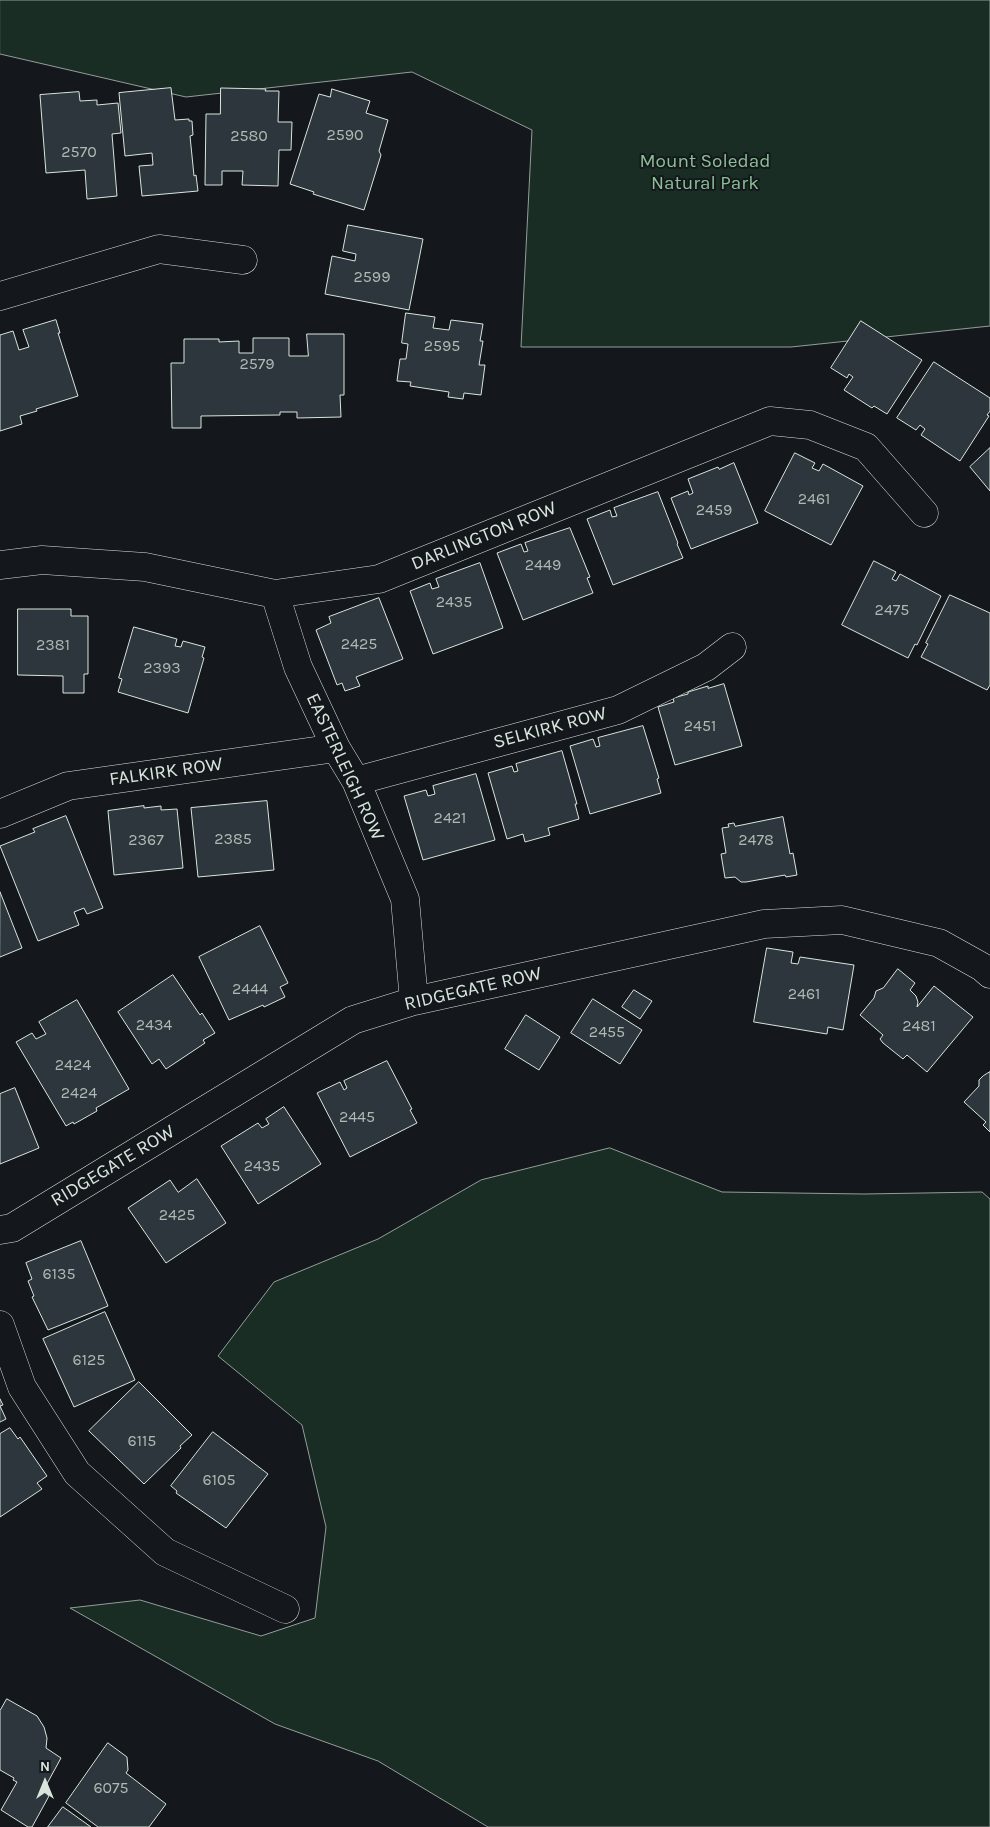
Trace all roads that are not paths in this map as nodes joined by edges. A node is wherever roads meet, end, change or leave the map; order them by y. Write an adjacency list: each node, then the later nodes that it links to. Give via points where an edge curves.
1 (243, 260): 2 (street, via 158,249)
2 (0, 296)
3 (924, 513): 5 (street, DARLINGTON ROW, via 866,446 810,425 770,421 378,579)
4 (0, 565): 5 (street, DARLINGTON ROW, via 42,560 145,567)
5 (275, 594): 7 (street, EASTERLEIGH ROW, via 298,667)
6 (732, 647): 8 (street, SELKIRK ROW, via 706,667 618,710)
7 (336, 748): 8 (street, EASTERLEIGH ROW); 9 (street, FALKIRK ROW, via 68,786)
8 (356, 780): 11 (street, EASTERLEIGH ROW, via 405,899)
9 (0, 814)
10 (990, 974): 11 (street, RIDGEGATE ROW, via 939,944 842,920 764,924)
11 (414, 1001): 12 (street, RIDGEGATE ROW, via 353,1020 12,1228)
12 (0, 1230)
13 (0, 1325): 14 (street, via 22,1387 77,1473 165,1552)
14 (285, 1609)

